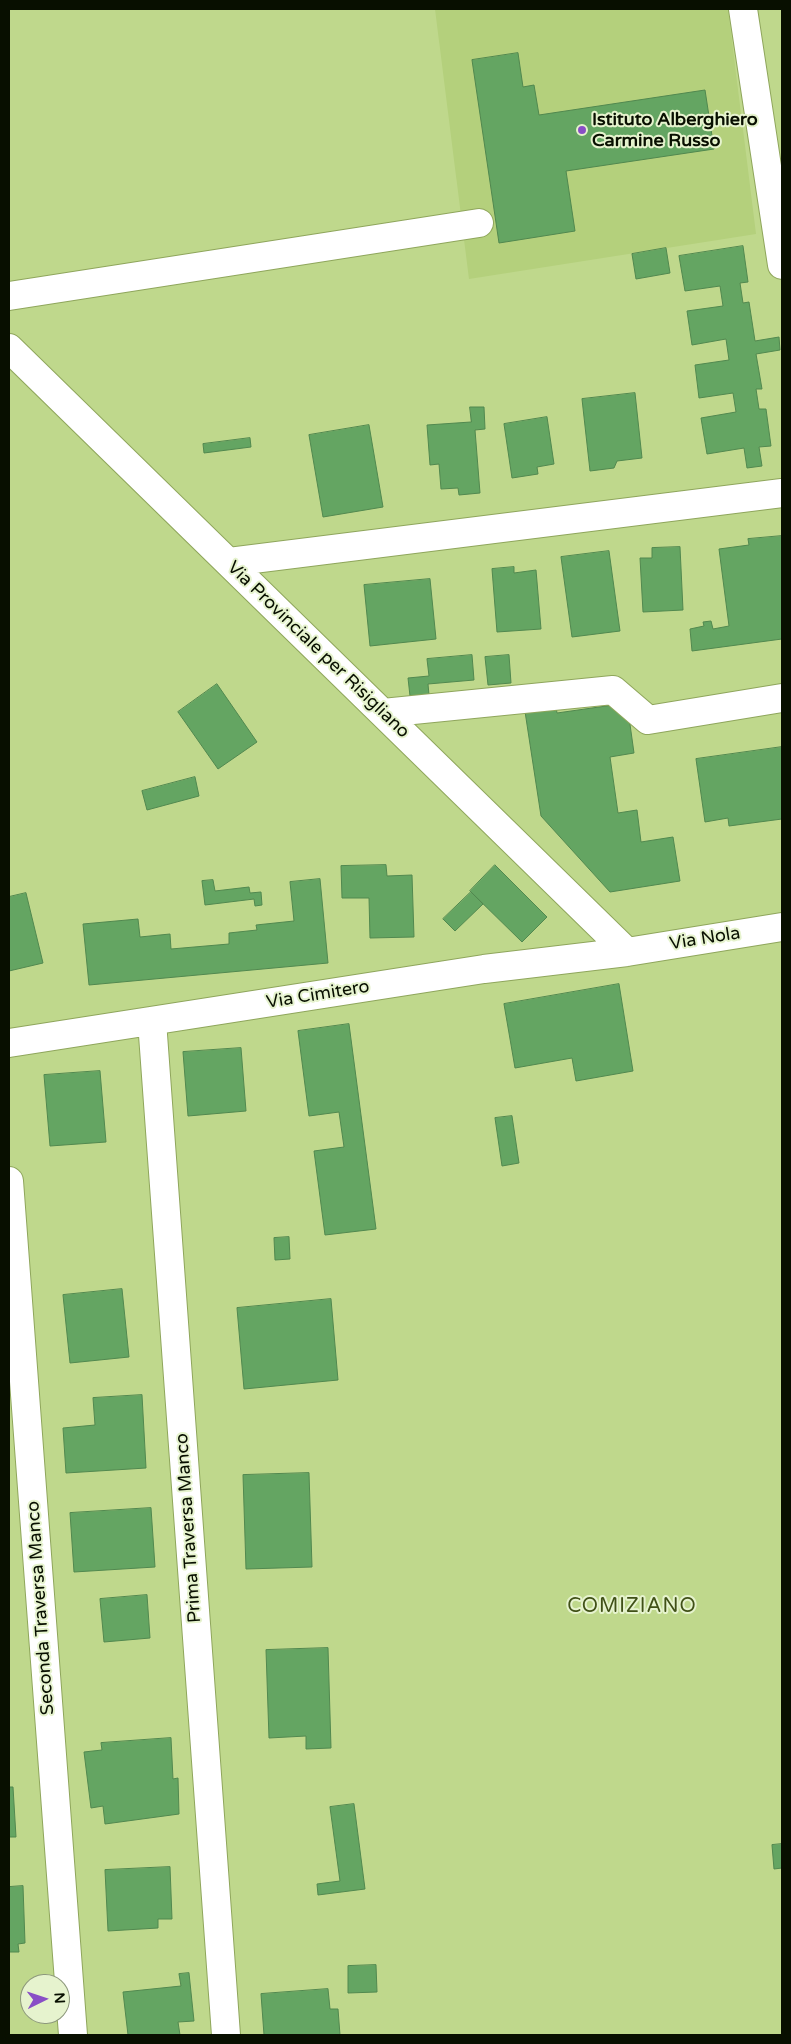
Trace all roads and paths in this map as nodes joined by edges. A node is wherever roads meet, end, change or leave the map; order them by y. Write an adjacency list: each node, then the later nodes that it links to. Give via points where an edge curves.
1 (743, 9): 3 (street)
2 (479, 223): 4 (street)
3 (782, 265)
4 (9, 296)
5 (9, 348): 7 (street, Via Provinciale per Risigliano)
6 (782, 493): 7 (street)
7 (229, 562): 9 (street, Via Provinciale per Risigliano)
8 (782, 698): 9 (street, via 648,720 613,690)
9 (383, 713): 11 (street, Via Provinciale per Risigliano)
10 (782, 927): 11 (street, Via Nola)
11 (627, 952): 12 (street, Via Cimitero, via 484,969)
12 (152, 1021): 13 (street, Via Cimitero); 16 (street, Prima Traversa Manco)
13 (9, 1043)
14 (9, 1182): 15 (street, Seconda Traversa Manco)
15 (73, 2035)
16 (226, 2035)

